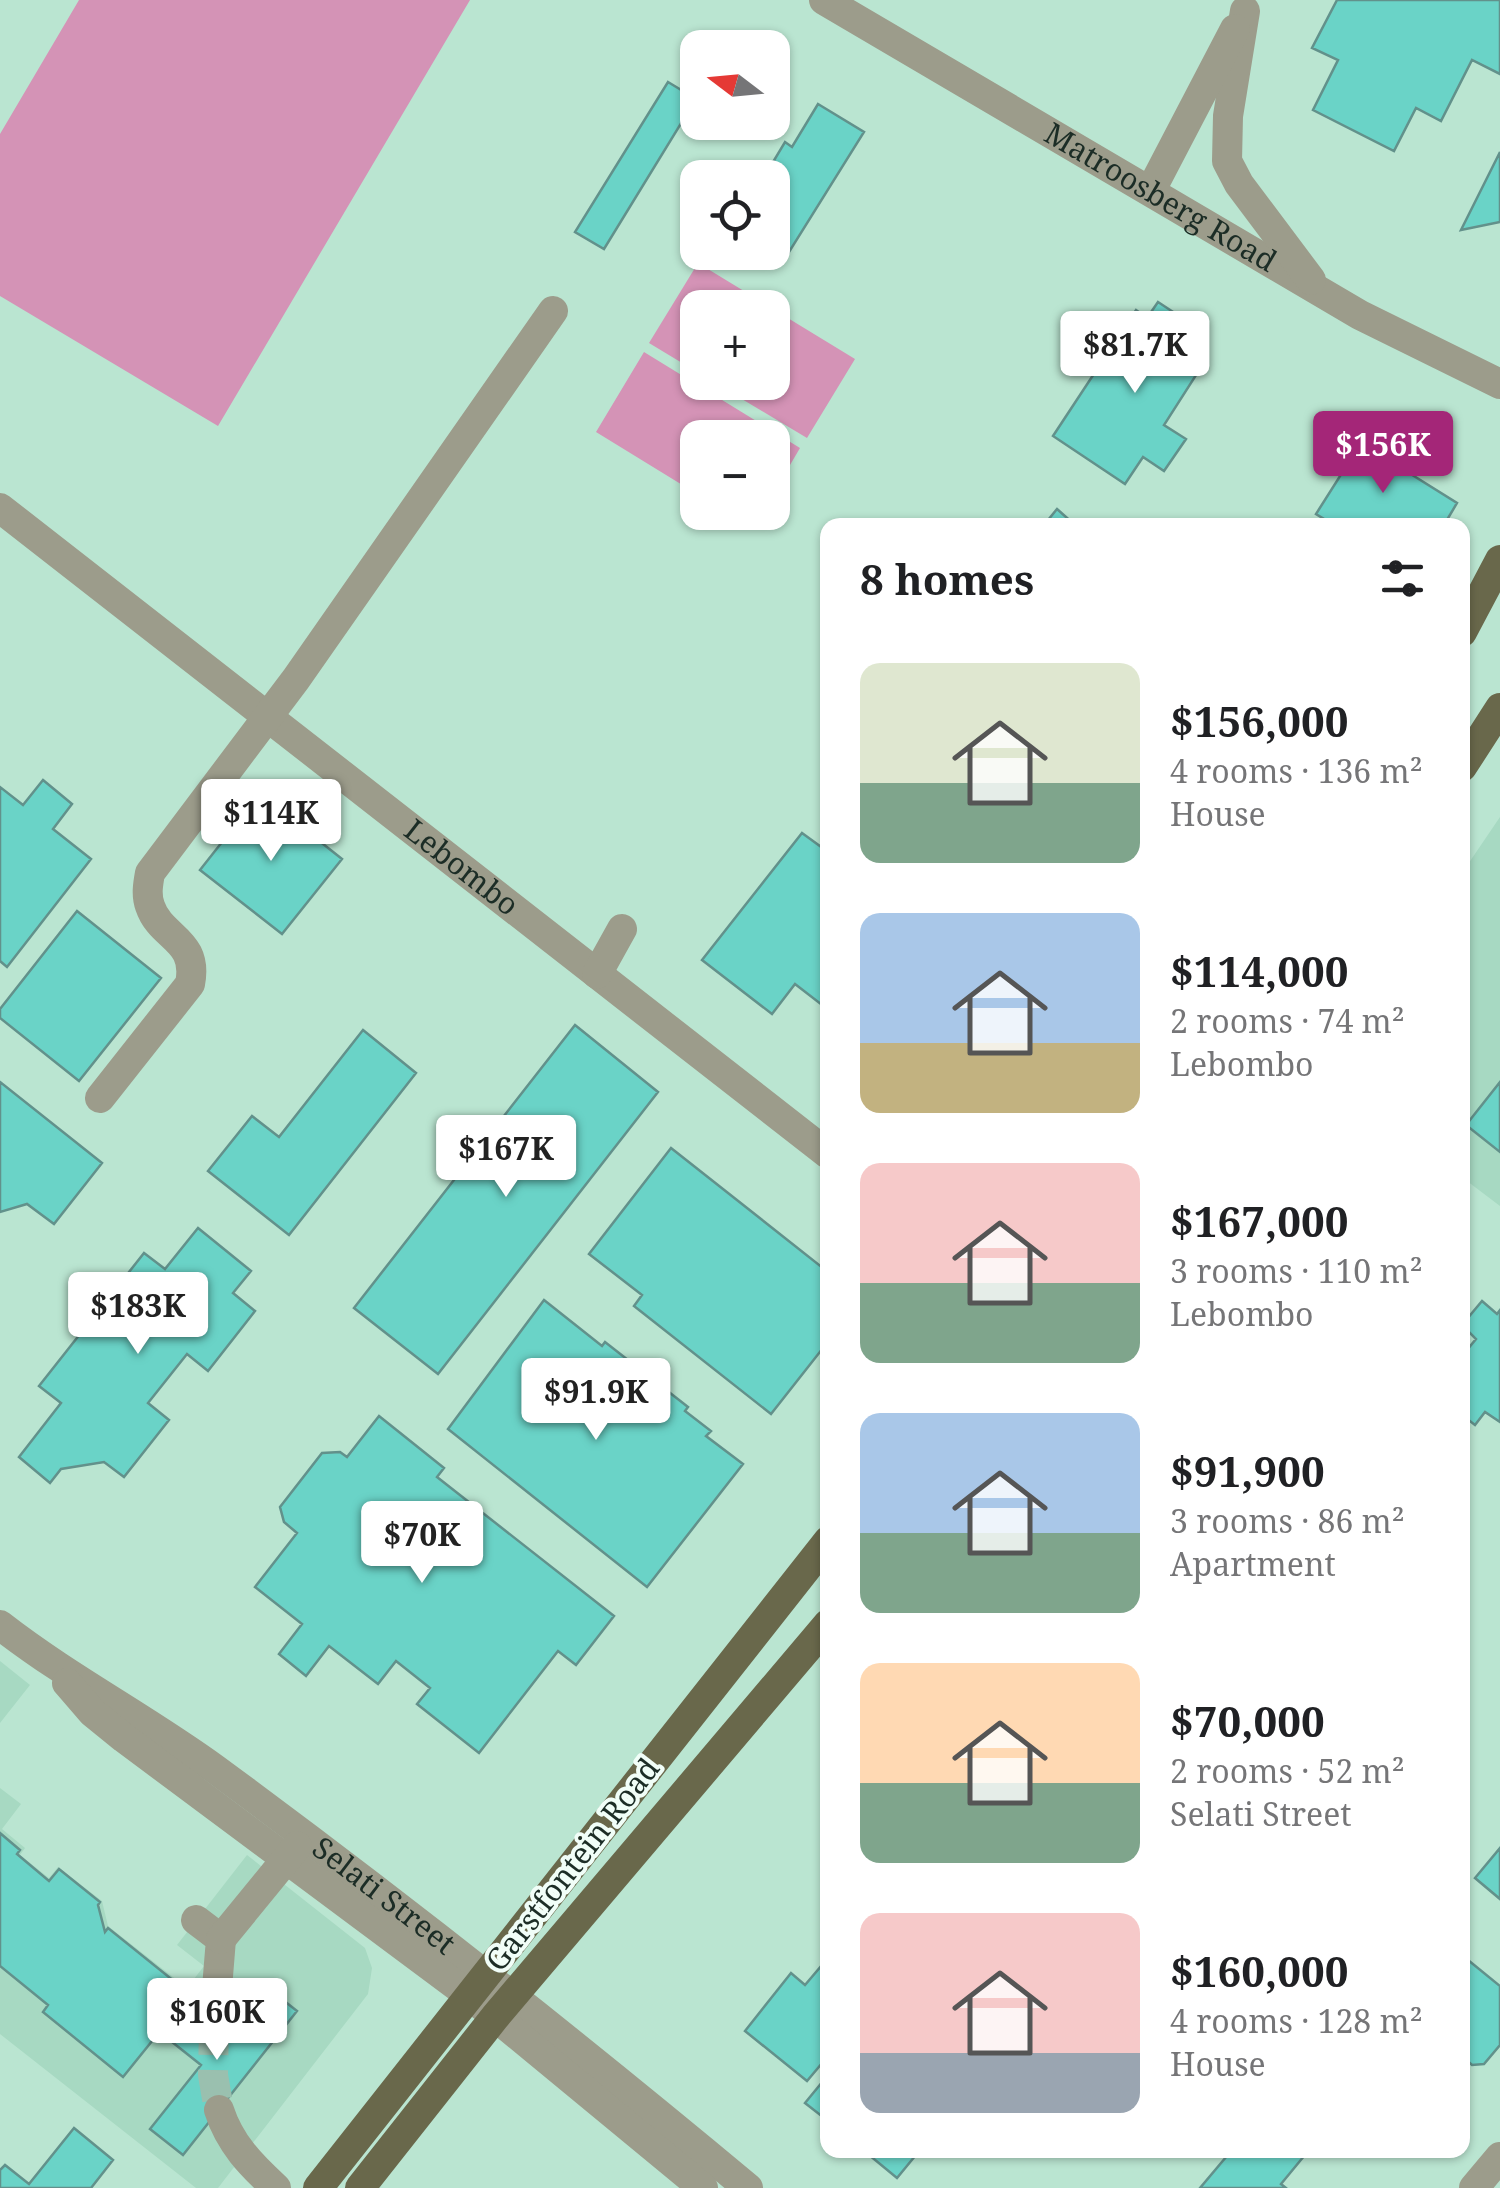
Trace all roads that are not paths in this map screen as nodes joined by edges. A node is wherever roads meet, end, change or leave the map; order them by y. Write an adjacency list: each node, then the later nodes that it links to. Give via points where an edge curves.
1 (824, 0): 3 (street, Matroosberg Road)
2 (1248, 6): 3 (street); 4 (street, via 1226,128 1227,161)
3 (1151, 190): 4 (street, Matroosberg Road)
4 (1321, 293): 6 (street, Matroosberg Road)
5 (553, 310): 11 (street)
6 (1500, 384)
7 (0, 508): 11 (street, Lebombo)
8 (1500, 560): 9 (main road)
9 (1470, 617)
10 (1500, 708): 12 (main road)
11 (267, 717): 14 (street, Lebombo); 15 (street, via 150,873 150,910 185,947 193,966 190,984)
12 (1470, 754)
13 (622, 929): 14 (street)
14 (597, 974): 16 (street, Lebombo)
15 (100, 1098)
16 (820, 1148)
17 (820, 1551): 23 (main road, Garstfontein Road)
18 (0, 1625): 20 (street, Selati Street, via 142,1718)
19 (820, 1633): 24 (main road, Garstfontein Road)
20 (296, 1847): 22 (street); 23 (street, Selati Street)
21 (196, 1920): 22 (street)
22 (221, 1938): 25 (street)
23 (477, 1986): 24 (street, Selati Street); 29 (main road, Garstfontein Road)
24 (504, 2007): 30 (main road, Garstfontein Road); 31 (street, Selati Street); 32 (street, Selati Street)
25 (214, 2025)
26 (219, 2110): 28 (street, via 246,2160)
27 (1500, 2157): 33 (street)
28 (276, 2188)
29 (318, 2188)
30 (360, 2188)
31 (704, 2188)
32 (748, 2188)
33 (1474, 2188)

